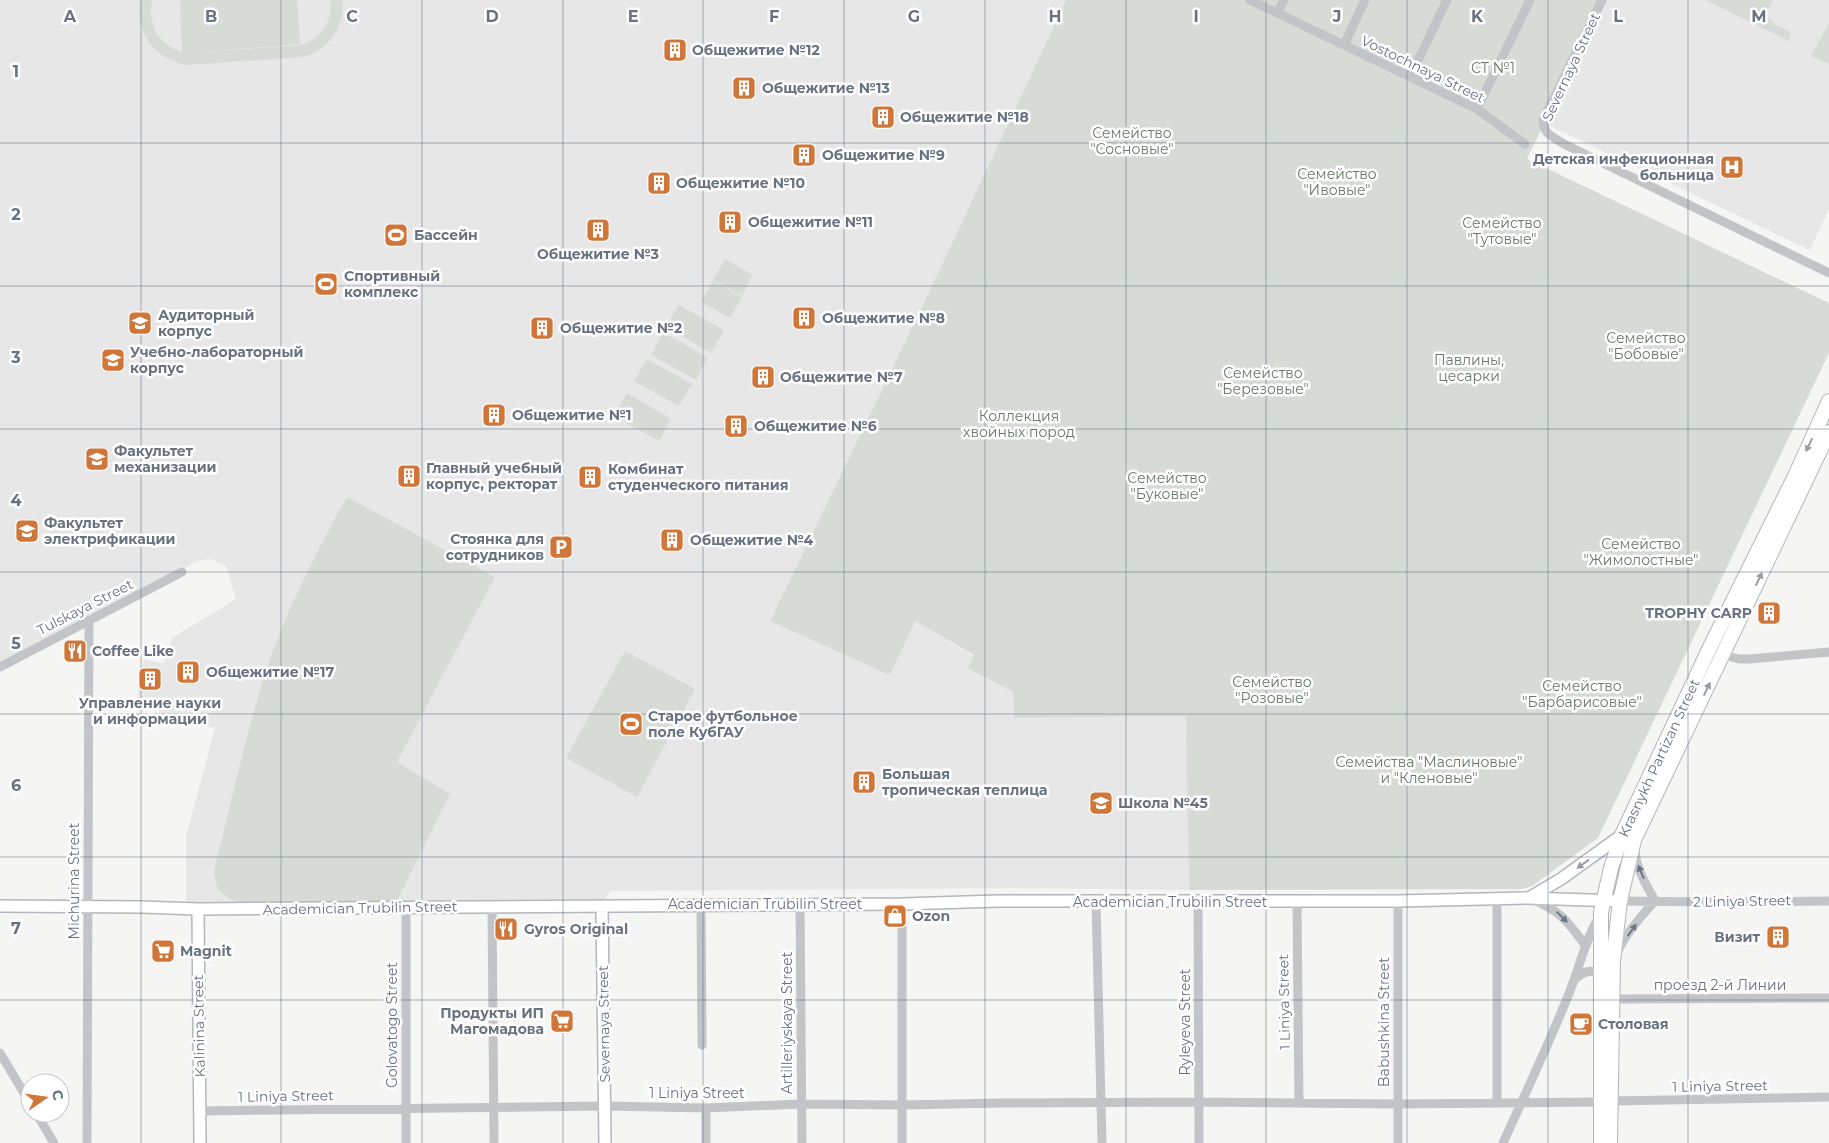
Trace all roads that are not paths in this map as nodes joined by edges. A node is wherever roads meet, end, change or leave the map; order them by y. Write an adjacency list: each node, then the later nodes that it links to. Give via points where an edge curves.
1 (1250, 0): 7 (street, Vostochnaya Street)
2 (1284, 0): 7 (street)
3 (1365, 0): 8 (street)
4 (1447, 0): 9 (street)
5 (1530, 0): 10 (street)
6 (1602, 0): 12 (street, Severnaya Street, via 1543,120 1543,128 1564,144)
7 (1278, 13): 8 (street, Vostochnaya Street)
8 (1344, 45): 9 (street, Vostochnaya Street)
9 (1410, 77): 10 (street, Vostochnaya Street)
10 (1477, 109): 11 (street, Vostochnaya Street)
11 (1525, 144)
12 (1829, 273)
13 (1829, 401): 20 (highway, Krasnykh Partizan Street, one-way to 20, via 1711,645)
14 (1829, 432): 18 (highway, Krasnykh Partizan Street, one-way to 14)
15 (182, 572): 16 (street, Tulskaya Street)
16 (89, 620): 19 (street, Tulskaya Street); 36 (street, Michurina Street)
17 (1829, 652): 18 (street, via 1750,659)
18 (1723, 655): 20 (highway, Krasnykh Partizan Street, one-way to 18)
19 (0, 667)
20 (1628, 837): 21 (main road, Academician Trubilin Street, one-way to 21); 26 (highway, Krasnykh Partizan Street); 29 (street, one-way to 20); 35 (highway, Krasnykh Partizan Street)
21 (1530, 898): 22 (main road, Academician Trubilin Street); 35 (main road, Academician Trubilin Street); 40 (street, Academician Trubilin Street, one-way to 40, via 1562,916)
22 (1497, 899): 25 (main road, Academician Trubilin Street); 54 (street)
23 (1829, 900): 29 (street, 2 Liniya Street)
24 (1296, 901): 25 (main road, Academician Trubilin Street); 28 (main road, Academician Trubilin Street); 53 (street, 1 Liniya Street)
25 (1398, 901): 57 (street, Babushkina Street)
26 (1620, 901): 29 (street, 2 Liniya Street); 35 (main road, 2 Liniya Street); 41 (highway, Krasnykh Partizan Street)
27 (1096, 902): 28 (main road, Academician Trubilin Street); 32 (main road, Academician Trubilin Street); 52 (street)
28 (1198, 902): 50 (street, Ryleyeva Street)
29 (1655, 902): 41 (street, one-way to 29, via 1642,915)
30 (800, 903): 31 (main road, Academician Trubilin Street); 32 (main road, Academician Trubilin Street); 56 (street, Artilleriyskaya Street)
31 (701, 904): 34 (main road, Academician Trubilin Street); 46 (street)
32 (902, 904): 58 (street)
33 (0, 906): 36 (main road, Academician Trubilin Street)
34 (602, 906): 38 (main road, Academician Trubilin Street); 59 (main road, Severnaya Street)
35 (1602, 906): 40 (street); 42 (highway, Krasnykh Partizan Street)
36 (87, 907): 39 (main road, Academician Trubilin Street); 66 (street, Michurina Street)
37 (406, 907): 38 (main road, Academician Trubilin Street); 39 (main road, Academician Trubilin Street); 60 (street, Golovatogo Street)
38 (492, 907): 61 (street)
39 (198, 909): 63 (main road, Kalinina Street)
40 (1586, 946): 43 (street)
41 (1613, 961): 45 (highway, Krasnykh Partizan Street)
42 (1601, 975): 43 (street, via 1588,971); 51 (highway, Krasnykh Partizan Street)
43 (1575, 980): 55 (street)
44 (1829, 998): 45 (street, проезд 2-й Линии)
45 (1612, 999): 51 (highway, Krasnykh Partizan Street)
46 (702, 1045)
47 (0, 1053): 48 (street)
48 (20, 1086)
49 (1829, 1097): 51 (street, 1 Liniya Street)
50 (1199, 1102): 52 (street, 1 Liniya Street); 53 (street, 1 Liniya Street); 75 (street, Ryleyeva Street)
51 (1606, 1102): 55 (street, 1 Liniya Street); 78 (highway, Krasnykh Partizan Street); 79 (highway, Krasnykh Partizan Street)
52 (1102, 1103): 58 (street, 1 Liniya Street); 74 (street)
53 (1299, 1103): 57 (street, 1 Liniya Street)
54 (1497, 1103): 55 (street, 1 Liniya Street); 57 (street, 1 Liniya Street)
55 (1521, 1103): 77 (street)
56 (801, 1104): 58 (street, 1 Liniya Street); 62 (street, 1 Liniya Street); 72 (street, Artilleriyskaya Street)
57 (1398, 1104): 76 (street, Babushkina Street)
58 (902, 1105): 73 (street)
59 (604, 1106): 61 (street, 1 Liniya Street); 62 (street, 1 Liniya Street); 70 (main road, Severnaya Street)
60 (405, 1108): 61 (street, 1 Liniya Street); 63 (street, 1 Liniya Street); 68 (street, Golovatogo Street)
61 (493, 1108): 69 (street)
62 (706, 1108): 71 (street)
63 (200, 1111): 67 (main road, Kalinina Street)
64 (42, 1123): 65 (street)
65 (54, 1143)
66 (87, 1143)
67 (200, 1143)
68 (406, 1143)
69 (494, 1143)
70 (605, 1143)
71 (706, 1143)
72 (802, 1143)
73 (902, 1143)
74 (1102, 1143)
75 (1200, 1143)
76 (1398, 1143)
77 (1503, 1143)
78 (1601, 1143)
79 (1610, 1143)

